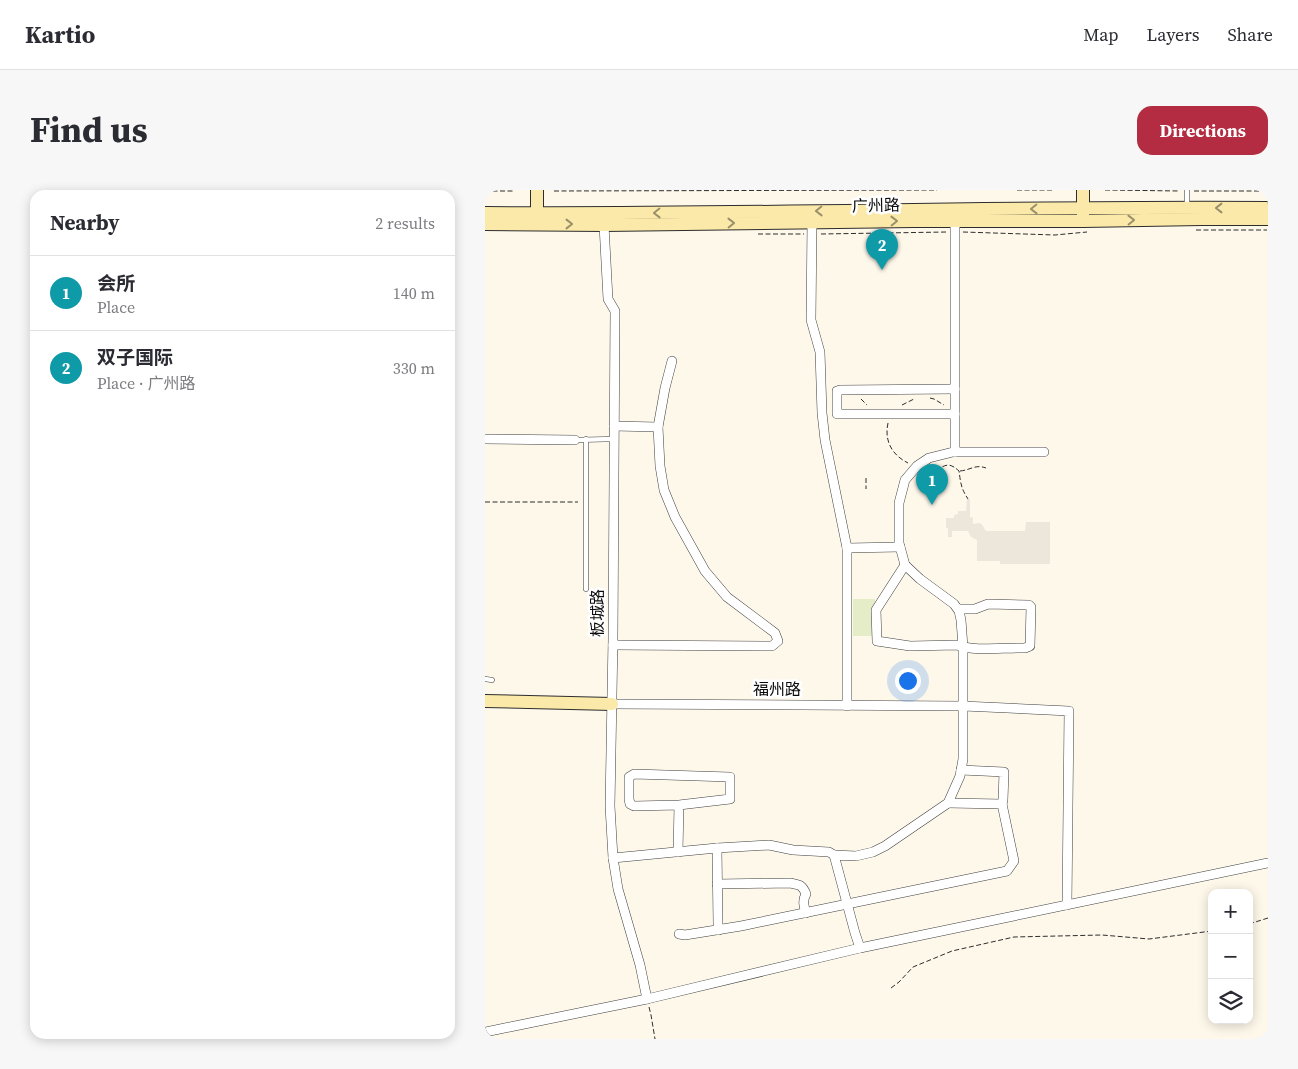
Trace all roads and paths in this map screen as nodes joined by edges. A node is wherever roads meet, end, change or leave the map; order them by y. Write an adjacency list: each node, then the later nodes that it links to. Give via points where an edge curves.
1 (537, 190): 13 (main road)
2 (937, 190): 9 (path)
3 (1017, 190): 4 (path)
4 (1054, 190)
5 (1083, 190): 15 (main road)
6 (1187, 190): 10 (lane)
7 (485, 191): 8 (path)
8 (515, 191)
9 (555, 191)
10 (1187, 208): 11 (main road, 广州路, one-way to 10); 15 (main road, 广州路)
11 (1268, 208)
12 (485, 213): 13 (main road, 广州路)
13 (536, 219): 15 (main road, 广州路, one-way to 13); 16 (main road, 广州路); 17 (main road, 广州路, one-way to 17)
14 (1268, 219): 15 (main road, 广州路, one-way to 14)
15 (1085, 220): 18 (main road, 广州路); 18 (path, via 1055,235)
16 (485, 224)
17 (604, 225): 19 (main road, 广州路, one-way to 19); 34 (street, 板城路, via 608,299 615,311)
18 (955, 226): 19 (main road, 广州路, one-way to 18); 19 (path); 24 (street)
19 (812, 228): 22 (path); 30 (street, via 811,320 820,352)
20 (1192, 230): 21 (path)
21 (1268, 230)
22 (753, 234)
23 (672, 361): 35 (street)
24 (955, 389): 25 (street); 33 (street)
25 (857, 390): 28 (path); 31 (street, via 837,391)
26 (928, 398): 29 (path)
27 (914, 399): 32 (path)
28 (869, 406)
29 (944, 406)
30 (822, 413): 31 (street); 50 (street)
31 (837, 414): 32 (street)
32 (892, 414): 33 (street); 42 (path, via 887,426 891,449 901,459)
33 (955, 414): 40 (street)
34 (614, 426): 35 (street); 37 (street, 板城路)
35 (658, 427): 55 (street, via 664,490 705,572 727,597 775,633 778,641 772,646)
36 (485, 439): 38 (street)
37 (614, 439): 39 (lane); 55 (street, 板城路)
38 (575, 440): 39 (lane)
39 (586, 440): 49 (lane)
40 (955, 452): 41 (street); 42 (street, via 929,458)
41 (1044, 452)
42 (917, 466): 44 (path, via 937,470 953,465); 51 (street, via 905,480 899,504)
43 (986, 468): 44 (path, via 974,466)
44 (959, 471): 47 (path, via 962,491)
45 (866, 478): 46 (path)
46 (866, 489)
47 (968, 499)
48 (485, 502): 49 (path)
49 (587, 502): 53 (lane)
50 (847, 548): 51 (street); 61 (street)
51 (900, 548): 52 (street)
52 (905, 565): 54 (street); 56 (street, via 876,610 877,641 910,646)
53 (586, 589)
54 (958, 609): 56 (street); 56 (street, via 975,609 988,604 1026,604 1031,607 1029,647)
55 (613, 646): 60 (street, 板城路)
56 (963, 647): 62 (street)
57 (485, 680): 58 (lane)
58 (492, 680)
59 (485, 701): 60 (main road, 福州路)
60 (612, 704): 61 (street, 福州路); 70 (street, 板城路, via 610,806)
61 (847, 706): 62 (street, 福州路)
62 (963, 706): 63 (street); 74 (street, 福州路, via 1069,711)
63 (961, 770): 64 (street); 66 (street, via 1004,772)
64 (948, 803): 66 (street); 69 (street, via 873,852 856,856)
65 (679, 804): 65 (street, via 729,798 730,777 634,774 629,777 630,804); 68 (street)
66 (1002, 804): 73 (street, via 1014,860 1007,871)
67 (717, 848): 68 (street); 69 (street, via 769,845); 72 (street)
68 (678, 852): 70 (street)
69 (834, 855): 73 (street)
70 (613, 858): 83 (street, 板城路)
71 (1268, 863): 74 (street)
72 (717, 884): 75 (street, via 800,885 804,888); 78 (street)
73 (847, 904): 75 (street); 81 (street)
74 (1067, 905): 81 (street)
75 (806, 913): 78 (street)
76 (1268, 918): 77 (path)
77 (1253, 923)
78 (719, 930): 80 (street, via 685,936)
79 (1208, 932): 82 (path, via 1149,939 1014,937 952,951 913,967)
80 (679, 934)
81 (861, 948): 83 (street)
82 (891, 988)
83 (647, 999): 84 (street); 85 (path)
84 (485, 1032)
85 (655, 1039)

